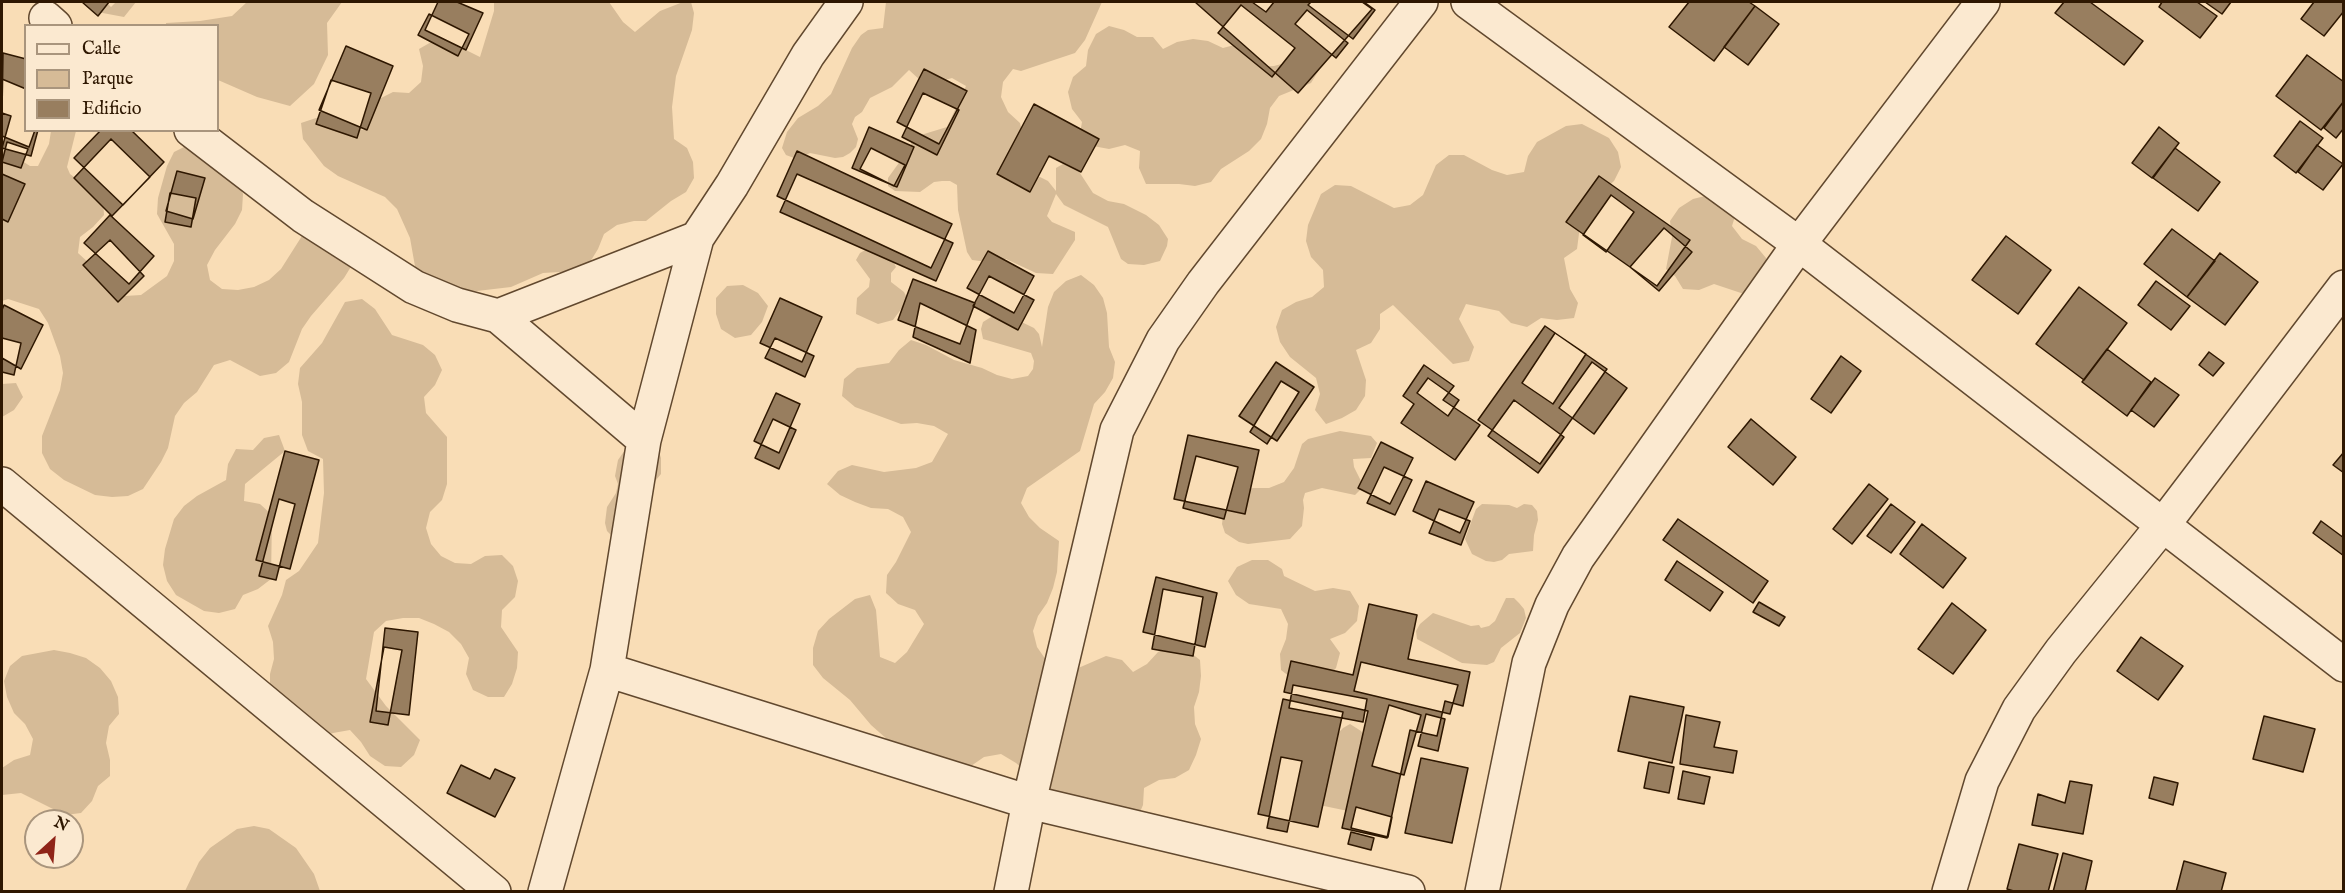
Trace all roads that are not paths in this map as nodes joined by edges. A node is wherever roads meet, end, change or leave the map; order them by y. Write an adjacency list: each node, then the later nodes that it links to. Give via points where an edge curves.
1 (846, 2): 6 (street, via 808,55)
2 (1421, 2): 15 (street, via 1203,283 1163,340 1117,430)
3 (1468, 2): 7 (street)
4 (1983, 2): 7 (street)
5 (194, 132): 9 (street, via 303,216 414,287)
6 (697, 238): 9 (street); 10 (street)
7 (1799, 244): 12 (street); 20 (street, via 1578,557 1552,605 1529,663)
8 (2343, 287): 12 (street)
9 (498, 316): 10 (street)
10 (644, 440): 14 (street)
11 (2, 484): 16 (street)
12 (2163, 525): 13 (street); 21 (street, via 2019,709 1982,781)
13 (2343, 665)
14 (607, 670): 15 (street); 17 (street)
15 (1029, 802): 18 (street); 19 (street)
16 (494, 891)
17 (545, 891)
18 (1011, 891)
19 (1408, 891)
20 (1482, 891)
21 (1949, 891)

